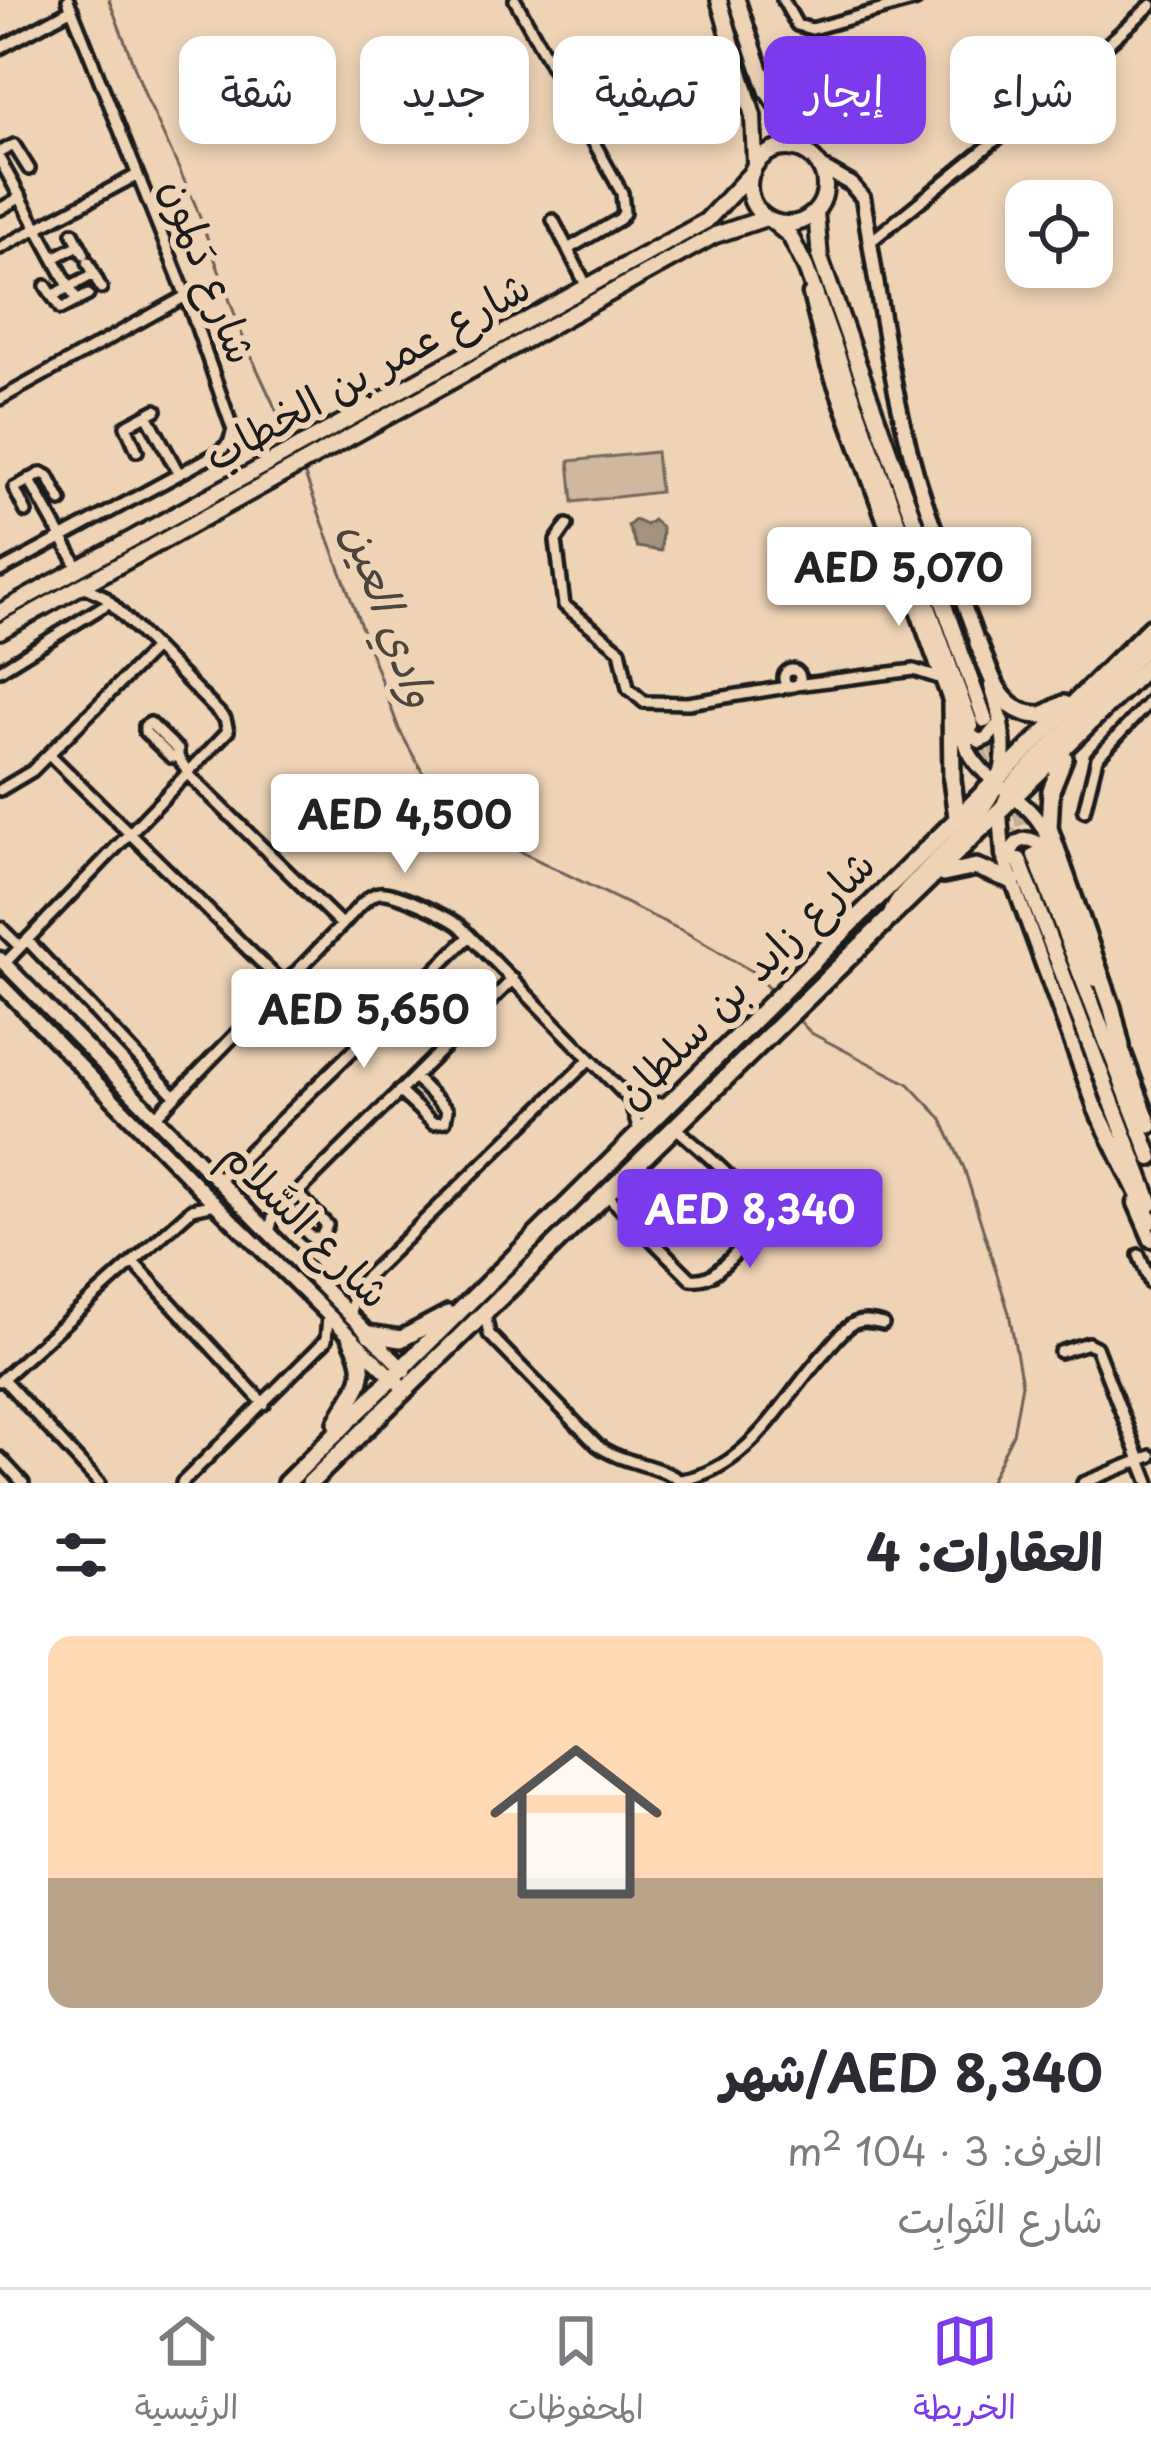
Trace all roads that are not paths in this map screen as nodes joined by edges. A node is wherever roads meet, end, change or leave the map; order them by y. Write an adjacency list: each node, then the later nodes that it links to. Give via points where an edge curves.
1 (515, 0): 23 (street, via 624,204 620,219)
2 (719, 0): 12 (main road, via 753,116)
3 (737, 0): 9 (main road, via 768,92)
4 (783, 0): 5 (street, via 796,25 812,29)
5 (916, 0)
6 (70, 5): 8 (street); 13 (street, شارع دَلمون)
7 (1151, 5): 21 (street)
8 (0, 48)
9 (807, 153): 11 (main road); 12 (main road, via 785,148)
10 (1, 163): 10 (street, via 26,164 14,145); 14 (street)
11 (821, 167): 15 (main road, via 825,196); 21 (main road, via 858,190)
12 (754, 168): 18 (main road, via 752,202); 29 (main road, شارع عمر بن الخطاب, via 706,221)
13 (136, 175): 19 (street); 31 (street, شارع دَلمون)
14 (21, 197): 16 (street); 19 (street)
15 (816, 212): 18 (main road, via 791,225); 62 (main road, via 824,270)
16 (2, 213)
17 (553, 220): 23 (street)
18 (769, 220): 26 (main road, via 790,236); 43 (main road, شارع عمر بن الخطاب, via 715,235)
19 (38, 228): 22 (street); 25 (street)
20 (73, 233): 24 (street)
21 (870, 242): 49 (main road, via 905,433)
22 (0, 248)
23 (568, 249): 29 (street)
24 (84, 254): 25 (street); 27 (street)
25 (54, 258): 28 (street)
26 (806, 268): 51 (main road, via 828,365); 62 (main road)
27 (94, 274): 28 (street); 30 (street)
28 (70, 287): 28 (street, via 83,298 61,309 49,291)
29 (587, 287): 41 (main road, شارع عمر بن الخطاب)
30 (101, 288)
31 (186, 296): 32 (street); 34 (street, شارع دَلمون, via 233,430 224,449)
32 (0, 398)
33 (137, 452): 34 (street, via 126,427 151,412)
34 (178, 474): 40 (street, شارع دَلمون)
35 (29, 479): 36 (street, via 44,473); 37 (street); 37 (street, via 14,488 24,508)
36 (53, 486): 37 (street); 38 (street)
37 (38, 495): 40 (street)
38 (61, 501)
39 (567, 525): 58 (street, via 556,541 564,604 620,650 634,697 659,705)
40 (62, 538): 41 (street); 42 (street, شارع دَلمون)
41 (79, 568): 46 (main road, شارع عمر بن الخطاب)
42 (0, 571)
43 (101, 575): 44 (main road, شارع عمر بن الخطاب); 45 (street)
44 (82, 586): 45 (street); 48 (main road, شارع عمر بن الخطاب)
45 (107, 599): 52 (street); 54 (street)
46 (0, 612)
47 (1151, 627): 49 (highway, via 1043,715 1007,704); 66 (highway, شارع زايد بن سلطان)
48 (0, 631)
49 (978, 644): 61 (main road)
50 (1151, 644): 66 (main road)
51 (930, 645): 55 (street); 56 (main road)
52 (155, 648): 63 (street); 65 (street, via 229,728)
53 (1151, 666): 66 (highway, شارع زايد بن سلطان); 84 (highway, via 1066,755 1049,809)
54 (0, 670)
55 (914, 670): 56 (street); 57 (street)
56 (942, 679): 60 (main road)
57 (797, 683): 58 (street); 58 (street, via 784,675)
58 (772, 688)
59 (1151, 700): 68 (street, via 1096,758)
60 (951, 704): 62 (main road); 70 (highway)
61 (1003, 721): 62 (main road, via 987,739); 66 (main road)
62 (972, 726): 66 (main road, via 973,760)
63 (49, 754): 67 (street); 71 (street)
64 (178, 757): 65 (street)
65 (187, 773): 71 (street); 75 (street)
66 (1003, 785): 69 (highway, شارع زايد بن سلطان); 70 (highway, شارع زايد بن سلطان); 74 (main road, via 898,898); 83 (main road, via 1043,827)
67 (0, 790)
68 (1084, 811)
69 (1000, 812): 72 (main road, via 1002,848); 73 (highway, شارع زايد بن سلطان)
70 (957, 817): 85 (highway, شارع زايد بن سلطان)
71 (130, 834): 78 (street); 82 (street)
72 (1019, 866): 73 (highway, via 957,869); 83 (main road, via 1010,852 1020,841 1042,846); 94 (main road); 99 (main road); 105 (main road)
73 (930, 880): 74 (highway, شارع زايد بن سلطان)
74 (889, 919): 85 (highway, شارع زايد بن سلطان)
75 (342, 925): 77 (street, via 383,893 447,917); 82 (street)
76 (0, 927): 78 (street)
77 (470, 937): 80 (street); 100 (street)
78 (23, 944): 79 (street); 90 (street)
79 (2, 961): 95 (main road, شارع السَّلام)
80 (513, 979): 86 (street); 87 (street)
81 (0, 985): 101 (main road, شارع السَّلام)
82 (284, 986): 90 (street)
83 (1100, 986): 84 (main road)
84 (1121, 1046): 88 (main road)
85 (735, 1054): 93 (highway, شارع زايد بن سلطان); 96 (highway, شارع زايد بن سلطان)
86 (590, 1060): 92 (street); 115 (street)
87 (414, 1077): 89 (street); 89 (street, via 447,1109 445,1121 433,1123)
88 (1137, 1090): 91 (street); 97 (main road)
89 (400, 1091): 103 (street)
90 (175, 1096): 95 (street)
91 (1151, 1099)
92 (630, 1100): 93 (street); 98 (street)
93 (676, 1100): 98 (highway, شارع زايد بن سلطان)
94 (1096, 1109): 109 (main road); 111 (main road)
95 (155, 1117): 100 (main road, شارع السَّلام)
96 (674, 1126): 102 (highway, شارع زايد بن سلطان); 102 (street, via 758,1210 756,1231 715,1274 691,1279)
97 (1151, 1126)
98 (640, 1136): 117 (highway, شارع زايد بن سلطان)
99 (1151, 1158)
100 (221, 1176): 108 (main road, شارع السَّلام)
101 (194, 1182): 104 (main road, شارع السَّلام); 106 (street)
102 (605, 1192): 118 (highway, شارع زايد بن سلطان)
103 (297, 1193): 107 (street); 107 (street, via 327,1225 321,1237)
104 (215, 1204): 106 (street); 120 (main road, شارع السَّلام)
105 (1151, 1204)
106 (192, 1209): 113 (street)
107 (277, 1213): 108 (street); 110 (street)
108 (255, 1219): 110 (main road, شارع السَّلام)
109 (1151, 1221)
110 (269, 1232): 116 (main road, شارع السَّلام)
111 (1151, 1240)
112 (1139, 1255): 114 (street)
113 (133, 1262): 128 (street); 130 (street)
114 (1151, 1284)
115 (355, 1289): 116 (street); 119 (street)
116 (326, 1292): 119 (main road, شارع السَّلام)
117 (466, 1304): 124 (highway, via 400,1339); 127 (highway, شارع زايد بن سلطان)
118 (486, 1310): 122 (highway, شارع زايد بن سلطان); 123 (street)
119 (351, 1315): 124 (main road, شارع السَّلام)
120 (328, 1316): 124 (main road, شارع السَّلام); 125 (street)
121 (883, 1324): 134 (street, via 848,1327 738,1453)
122 (464, 1331): 123 (street); 129 (highway, شارع زايد بن سلطان)
123 (489, 1334): 134 (street, via 597,1445)
124 (357, 1337): 125 (street); 127 (main road, شارع السَّلام); 131 (highway, via 362,1379)
125 (326, 1340): 130 (street)
126 (1060, 1352): 132 (street, via 1096,1347)
127 (397, 1372): 129 (main road, شارع السَّلام); 131 (highway, شارع زايد بن سلطان)
128 (1, 1380): 136 (street)
129 (410, 1386): 139 (highway, شارع زايد بن سلطان)
130 (264, 1404): 137 (street)
131 (331, 1438): 138 (highway, شارع زايد بن سلطان)
132 (1146, 1458): 140 (street); 141 (street)
133 (0, 1459): 135 (street)
134 (680, 1482)
135 (22, 1483)
136 (99, 1483)
137 (182, 1483)
138 (286, 1483)
139 (310, 1483)
140 (1083, 1483)
141 (1149, 1483)

